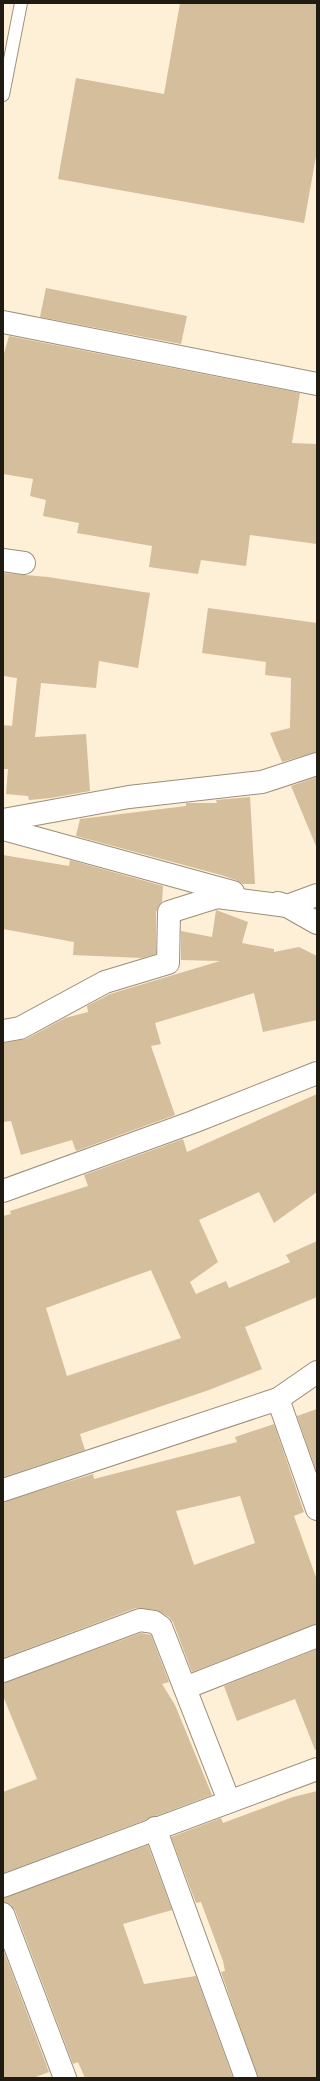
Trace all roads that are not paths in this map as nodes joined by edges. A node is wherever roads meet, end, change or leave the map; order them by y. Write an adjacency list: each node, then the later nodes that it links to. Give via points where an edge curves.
1 (21, 3): 2 (lane)
2 (3, 95)
3 (3, 322): 4 (street)
4 (317, 384)
5 (317, 764): 6 (street, via 262,782 129,797)
6 (3, 820)
7 (3, 829): 9 (street)
8 (317, 895): 9 (street)
9 (287, 906): 10 (street); 11 (street, via 218,897 169,912 168,963 105,982 20,1028)
10 (317, 924)
11 (3, 1031)
12 (317, 1073): 13 (street, via 193,1122)
13 (3, 1191)
14 (317, 1372): 15 (street)
15 (278, 1400): 16 (street); 17 (street)
16 (3, 1490)
17 (317, 1508)
18 (317, 1636): 20 (street)
19 (3, 1671): 20 (street, via 140,1620 154,1622 161,1627)
20 (184, 1688): 22 (street)
21 (317, 1769): 22 (street)
22 (229, 1801): 23 (street)
23 (155, 1828): 24 (street); 27 (street)
24 (3, 1886)
25 (3, 1914): 26 (street)
26 (65, 2078)
27 (246, 2078)

